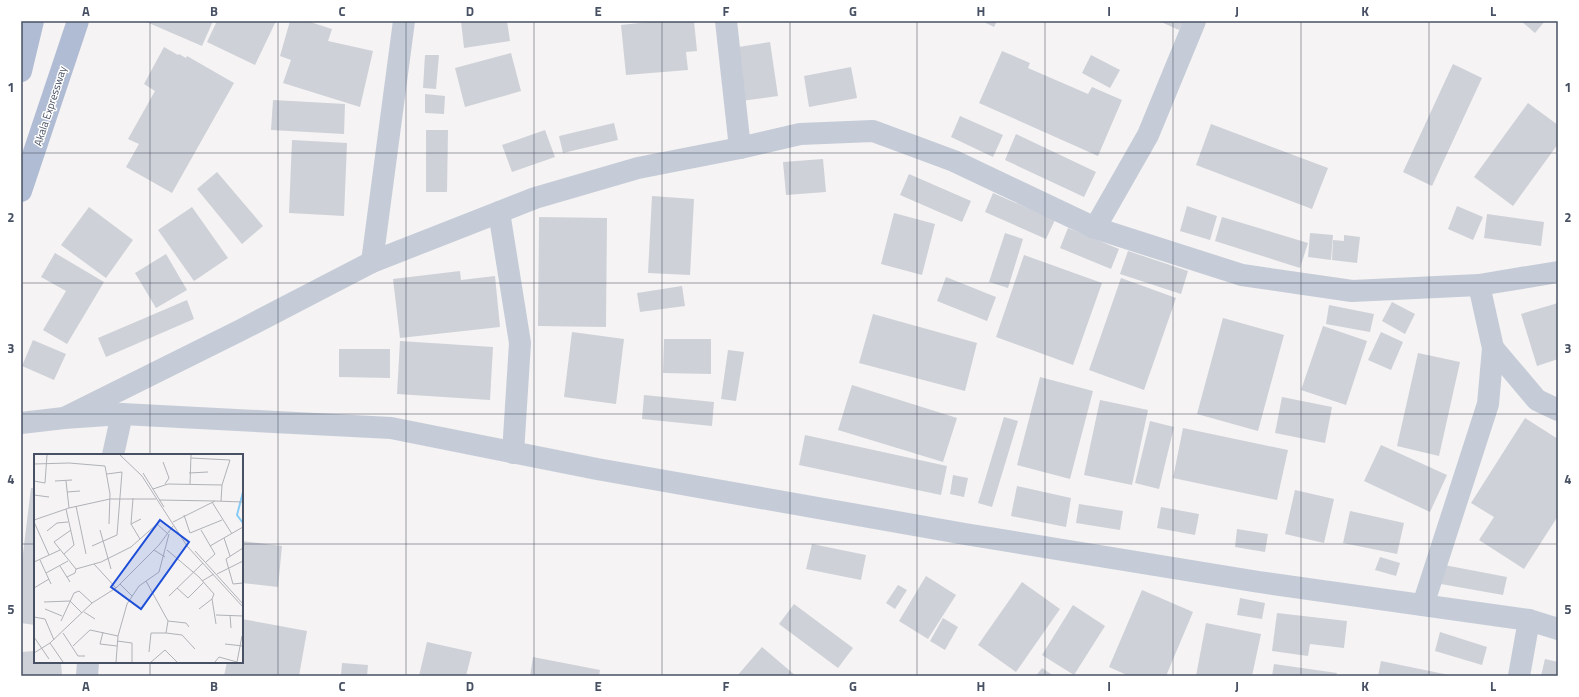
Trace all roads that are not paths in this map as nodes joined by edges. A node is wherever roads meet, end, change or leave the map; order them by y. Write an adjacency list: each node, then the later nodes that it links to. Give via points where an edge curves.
1 (33, 21): 6 (main road)
2 (78, 21): 8 (main road, Akala Expressway)
3 (404, 21): 11 (street)
4 (726, 21): 7 (street)
5 (1195, 21): 10 (street, via 1148,135)
6 (21, 71)
7 (740, 148): 9 (street, via 638,168 535,198); 10 (street, via 800,134 873,131 954,161)
8 (21, 191)
9 (499, 212): 11 (street); 19 (street, via 520,343)
10 (1095, 228): 13 (street, via 1242,275 1352,291)
11 (372, 262): 17 (street)
12 (1558, 272): 13 (street)
13 (1479, 285): 14 (street)
14 (1493, 348): 15 (street, via 1537,400); 21 (street, via 1488,404)
15 (1558, 410)
16 (122, 414): 17 (street); 19 (street, via 391,428); 20 (street)
17 (64, 418): 18 (street)
18 (21, 423)
19 (513, 453): 21 (street, via 965,534 1259,582)
20 (112, 454)
21 (1423, 605): 22 (street)
22 (1529, 620): 23 (street); 26 (street)
23 (1558, 629)
24 (88, 663): 25 (street)
25 (87, 676)
26 (1519, 676)

